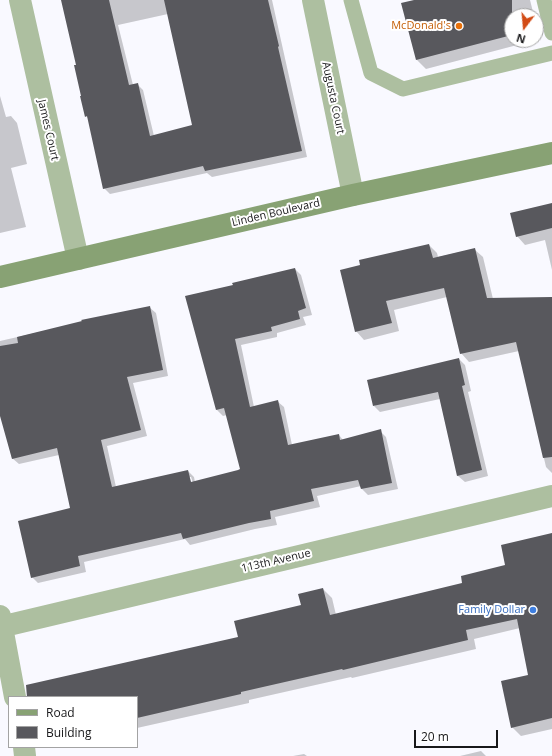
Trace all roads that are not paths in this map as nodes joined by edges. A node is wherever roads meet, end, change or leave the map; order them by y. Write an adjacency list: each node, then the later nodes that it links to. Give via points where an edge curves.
1 (20, 0): 9 (street, James Court)
2 (312, 0): 8 (street, Augusta Court)
3 (351, 0): 6 (lane, via 371,73 403,89)
4 (544, 0): 5 (lane)
5 (552, 33)
6 (552, 53)
7 (552, 153): 8 (main road, Linden Boulevard)
8 (353, 195): 9 (main road, Linden Boulevard)
9 (78, 259): 10 (main road, Linden Boulevard)
10 (0, 277)
11 (552, 496): 12 (street, 113th Avenue)
12 (1, 623): 13 (street)
13 (15, 696)

